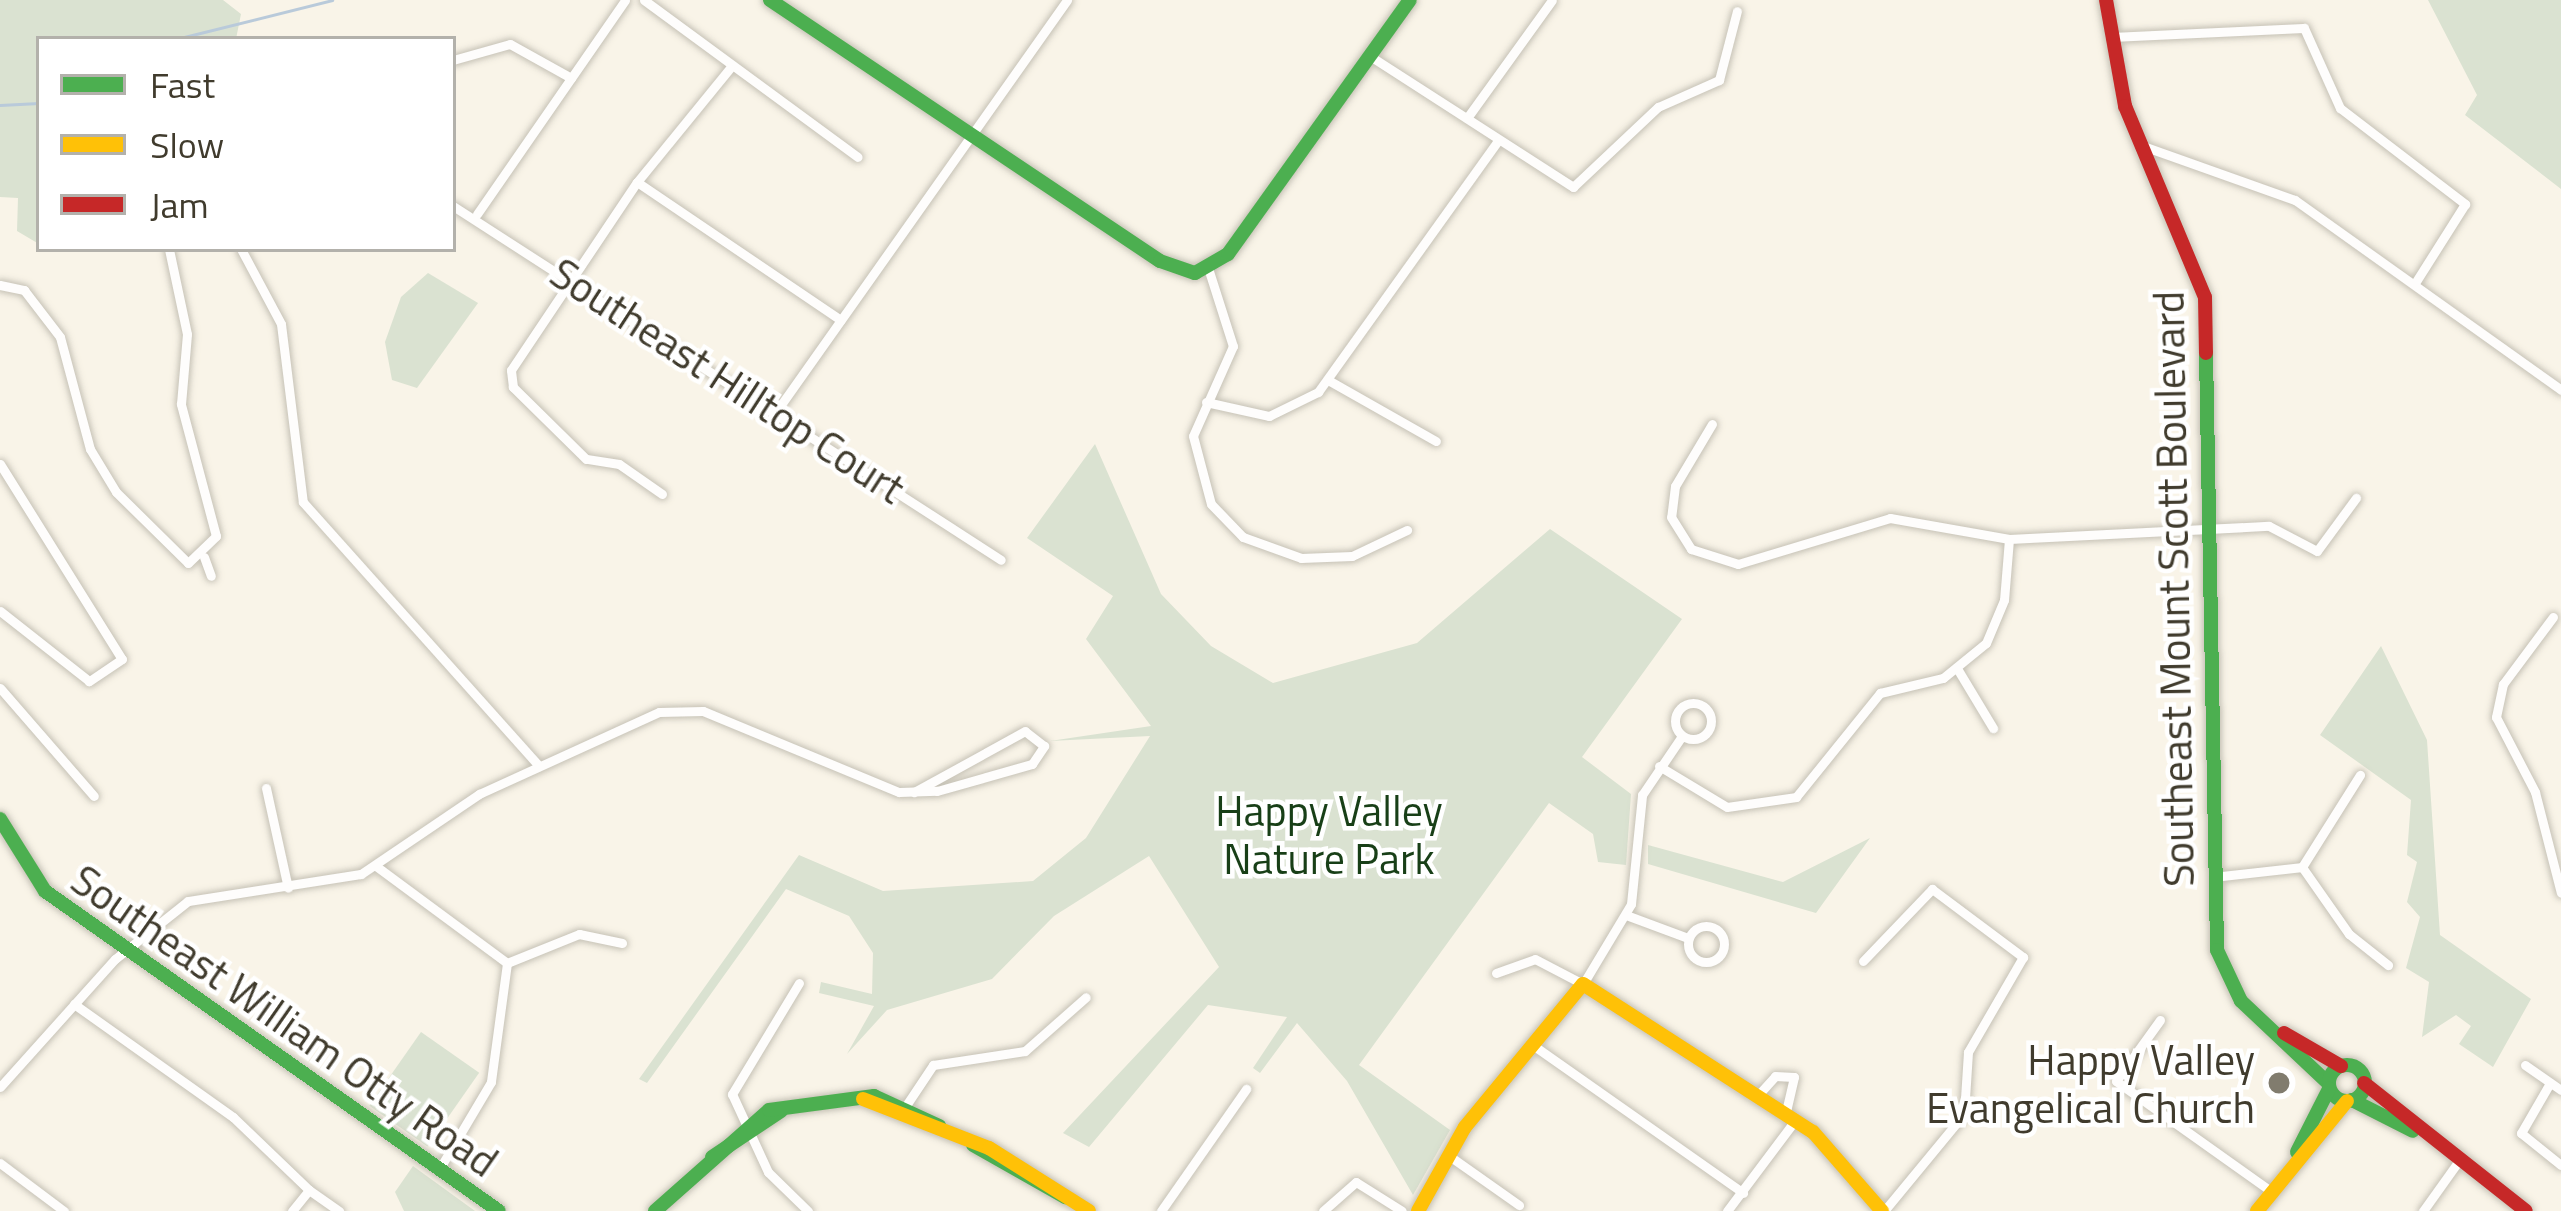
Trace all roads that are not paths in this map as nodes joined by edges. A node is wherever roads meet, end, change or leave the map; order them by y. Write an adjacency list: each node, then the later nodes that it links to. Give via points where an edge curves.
1 (625, 0): 13 (street)
2 (644, 0): 12 (street)
3 (770, 0): 15 (main road)
4 (1066, 0): 15 (street)
5 (1410, 0): 10 (main road)
6 (1552, 0): 14 (street)
7 (2106, 0): 9 (main road, Southeast Mount Scott Boulevard)
8 (1738, 11): 16 (street, via 1719,80 1658,107 1582,186)
9 (2111, 37): 17 (main road, Southeast Mount Scott Boulevard); 26 (street, via 2304,28 2340,108 2465,204)
10 (1370, 56): 14 (street); 24 (main road)
11 (456, 59): 13 (street, via 510,44)
12 (729, 70): 18 (street); 19 (street)
13 (571, 78): 21 (street)
14 (1467, 118): 16 (street)
15 (974, 136): 24 (main road, via 1160,261); 28 (street)
16 (1498, 141): 29 (street)
17 (2143, 146): 26 (street, via 2278,191); 38 (main road, Southeast Mount Scott Boulevard, via 2203,286)
18 (858, 157)
19 (637, 182): 25 (street); 28 (street)
20 (456, 207): 21 (street, Southeast Hilltop Court)
21 (477, 214): 25 (street, Southeast Hilltop Court)
22 (170, 252): 41 (street, via 188,334 181,404 215,524)
23 (243, 252): 52 (street, via 281,323 303,502)
24 (1208, 272): 31 (street, via 1233,346)
25 (569, 278): 32 (street, Southeast Hilltop Court, via 694,368); 36 (street, via 516,354 512,380 586,459 619,464)
26 (2415, 283): 30 (street)
27 (0, 285): 41 (street, via 23,290 66,348 90,449 116,492 172,556)
28 (841, 320): 32 (street)
29 (1328, 380): 31 (street, via 1274,415); 34 (street)
30 (2561, 390)
31 (1206, 402): 39 (street, via 1193,436 1196,477 1243,536 1318,560)
32 (778, 409): 42 (street, Southeast Hilltop Court)
33 (1712, 424): 40 (street, via 1670,507 1681,538 1703,556 1764,564 1890,518)
34 (1436, 441)
35 (0, 464): 47 (street, via 10,495 119,641)
36 (662, 494)
37 (2356, 498): 38 (street, via 2317,551 2269,526)
38 (2209, 528): 40 (street); 61 (main road, Southeast Mount Scott Boulevard)
39 (1407, 530)
40 (2008, 539): 46 (street, via 2000,617)
41 (204, 557): 43 (street)
42 (1000, 560)
43 (212, 576)
44 (0, 611): 47 (street, via 82,679)
45 (2553, 617): 63 (street, via 2503,684 2496,717 2536,792)
46 (1958, 670): 50 (street); 53 (street, via 1880,693 1815,781 1770,808 1717,803)
47 (110, 676): 49 (street)
48 (0, 688): 57 (street)
49 (118, 691)
50 (1993, 728)
51 (1682, 736): 51 (street, via 1708,730 1702,706 1676,714); 53 (street)
52 (539, 766): 56 (street, via 650,715 692,708 862,785); 59 (street)
53 (1659, 766): 64 (street, via 1636,820)
54 (2360, 775): 60 (street)
55 (266, 788): 62 (street)
56 (914, 791): 56 (street, via 1032,764 1044,746 1024,731)
57 (94, 796)
58 (0, 819): 67 (main road, Southeast William Otty Road, via 39,886)
59 (376, 866): 62 (street); 69 (street)
60 (2302, 867): 61 (street); 70 (street, via 2349,934)
61 (2213, 877): 77 (main road, Southeast Mount Scott Boulevard, via 2221,963)
62 (288, 888): 67 (street, via 194,898)
63 (2561, 893)
64 (1626, 915): 65 (street); 73 (street)
65 (1688, 938): 65 (street, via 1700,962 1723,950 1714,927)
66 (622, 943): 69 (street, via 564,936)
67 (126, 948): 75 (street); 98 (main road, Southeast William Otty Road)
68 (1863, 961): 115 (street, via 1932,890 2024,957 1968,1052 1964,1114)
69 (507, 963): 98 (street, via 491,1082)
70 (2388, 965)
71 (1496, 973): 73 (street, via 1535,959)
72 (799, 983): 91 (street, via 733,1078)
73 (1583, 984): 78 (main road); 87 (main road)
74 (1086, 997): 89 (street, via 1025,1051 933,1065)
75 (74, 1004): 84 (street); 99 (street, via 233,1117)
76 (2160, 1020): 100 (street, via 2116,1081)
77 (2272, 1030): 80 (main road, Southeast Mount Scott Boulevard); 83 (main road, Southeast Mount Scott Boulevard)
78 (1537, 1048): 94 (main road); 101 (street)
79 (2525, 1065): 82 (street)
80 (2341, 1066): 81 (main road, Southeast Mount Scott Boulevard); 83 (main road)
81 (2364, 1083): 88 (main road); 92 (main road, Southeast Mount Scott Boulevard)
82 (2550, 1083): 86 (street); 97 (street, via 2521,1133)
83 (2329, 1086): 88 (main road, Southeast Mount Scott Boulevard); 93 (main road)
84 (0, 1087)
85 (1246, 1089): 110 (street)
86 (2561, 1090)
87 (1760, 1094): 90 (main road); 90 (street, via 1775,1076 1794,1077)
88 (2350, 1101): 92 (main road); 93 (main road)
89 (903, 1108): 91 (main road, via 863,1100 781,1111); 109 (main road)
90 (1791, 1116): 101 (street); 115 (main road)
91 (745, 1130): 107 (main road); 108 (street)
92 (2414, 1131): 96 (main road)
93 (2297, 1151): 100 (main road)
94 (1448, 1155): 102 (street); 113 (main road)
95 (0, 1162): 103 (street)
96 (2458, 1162): 117 (street); 118 (main road)
97 (2561, 1165)
98 (440, 1168): 106 (main road, Southeast William Otty Road)
99 (309, 1190): 104 (street); 105 (street)
100 (2271, 1191): 116 (main road)
101 (1743, 1193): 114 (street)
102 (1519, 1204)
103 (64, 1211)
104 (292, 1211)
105 (339, 1211)
106 (499, 1211)
107 (655, 1211)
108 (808, 1211)
109 (1089, 1211)
110 (1161, 1211)
111 (1323, 1211): 112 (street, via 1356,1182)
112 (1402, 1211)
113 (1418, 1211)
114 (1727, 1211)
115 (1883, 1211)
116 (2257, 1211)
117 (2422, 1211)
118 (2526, 1211)

